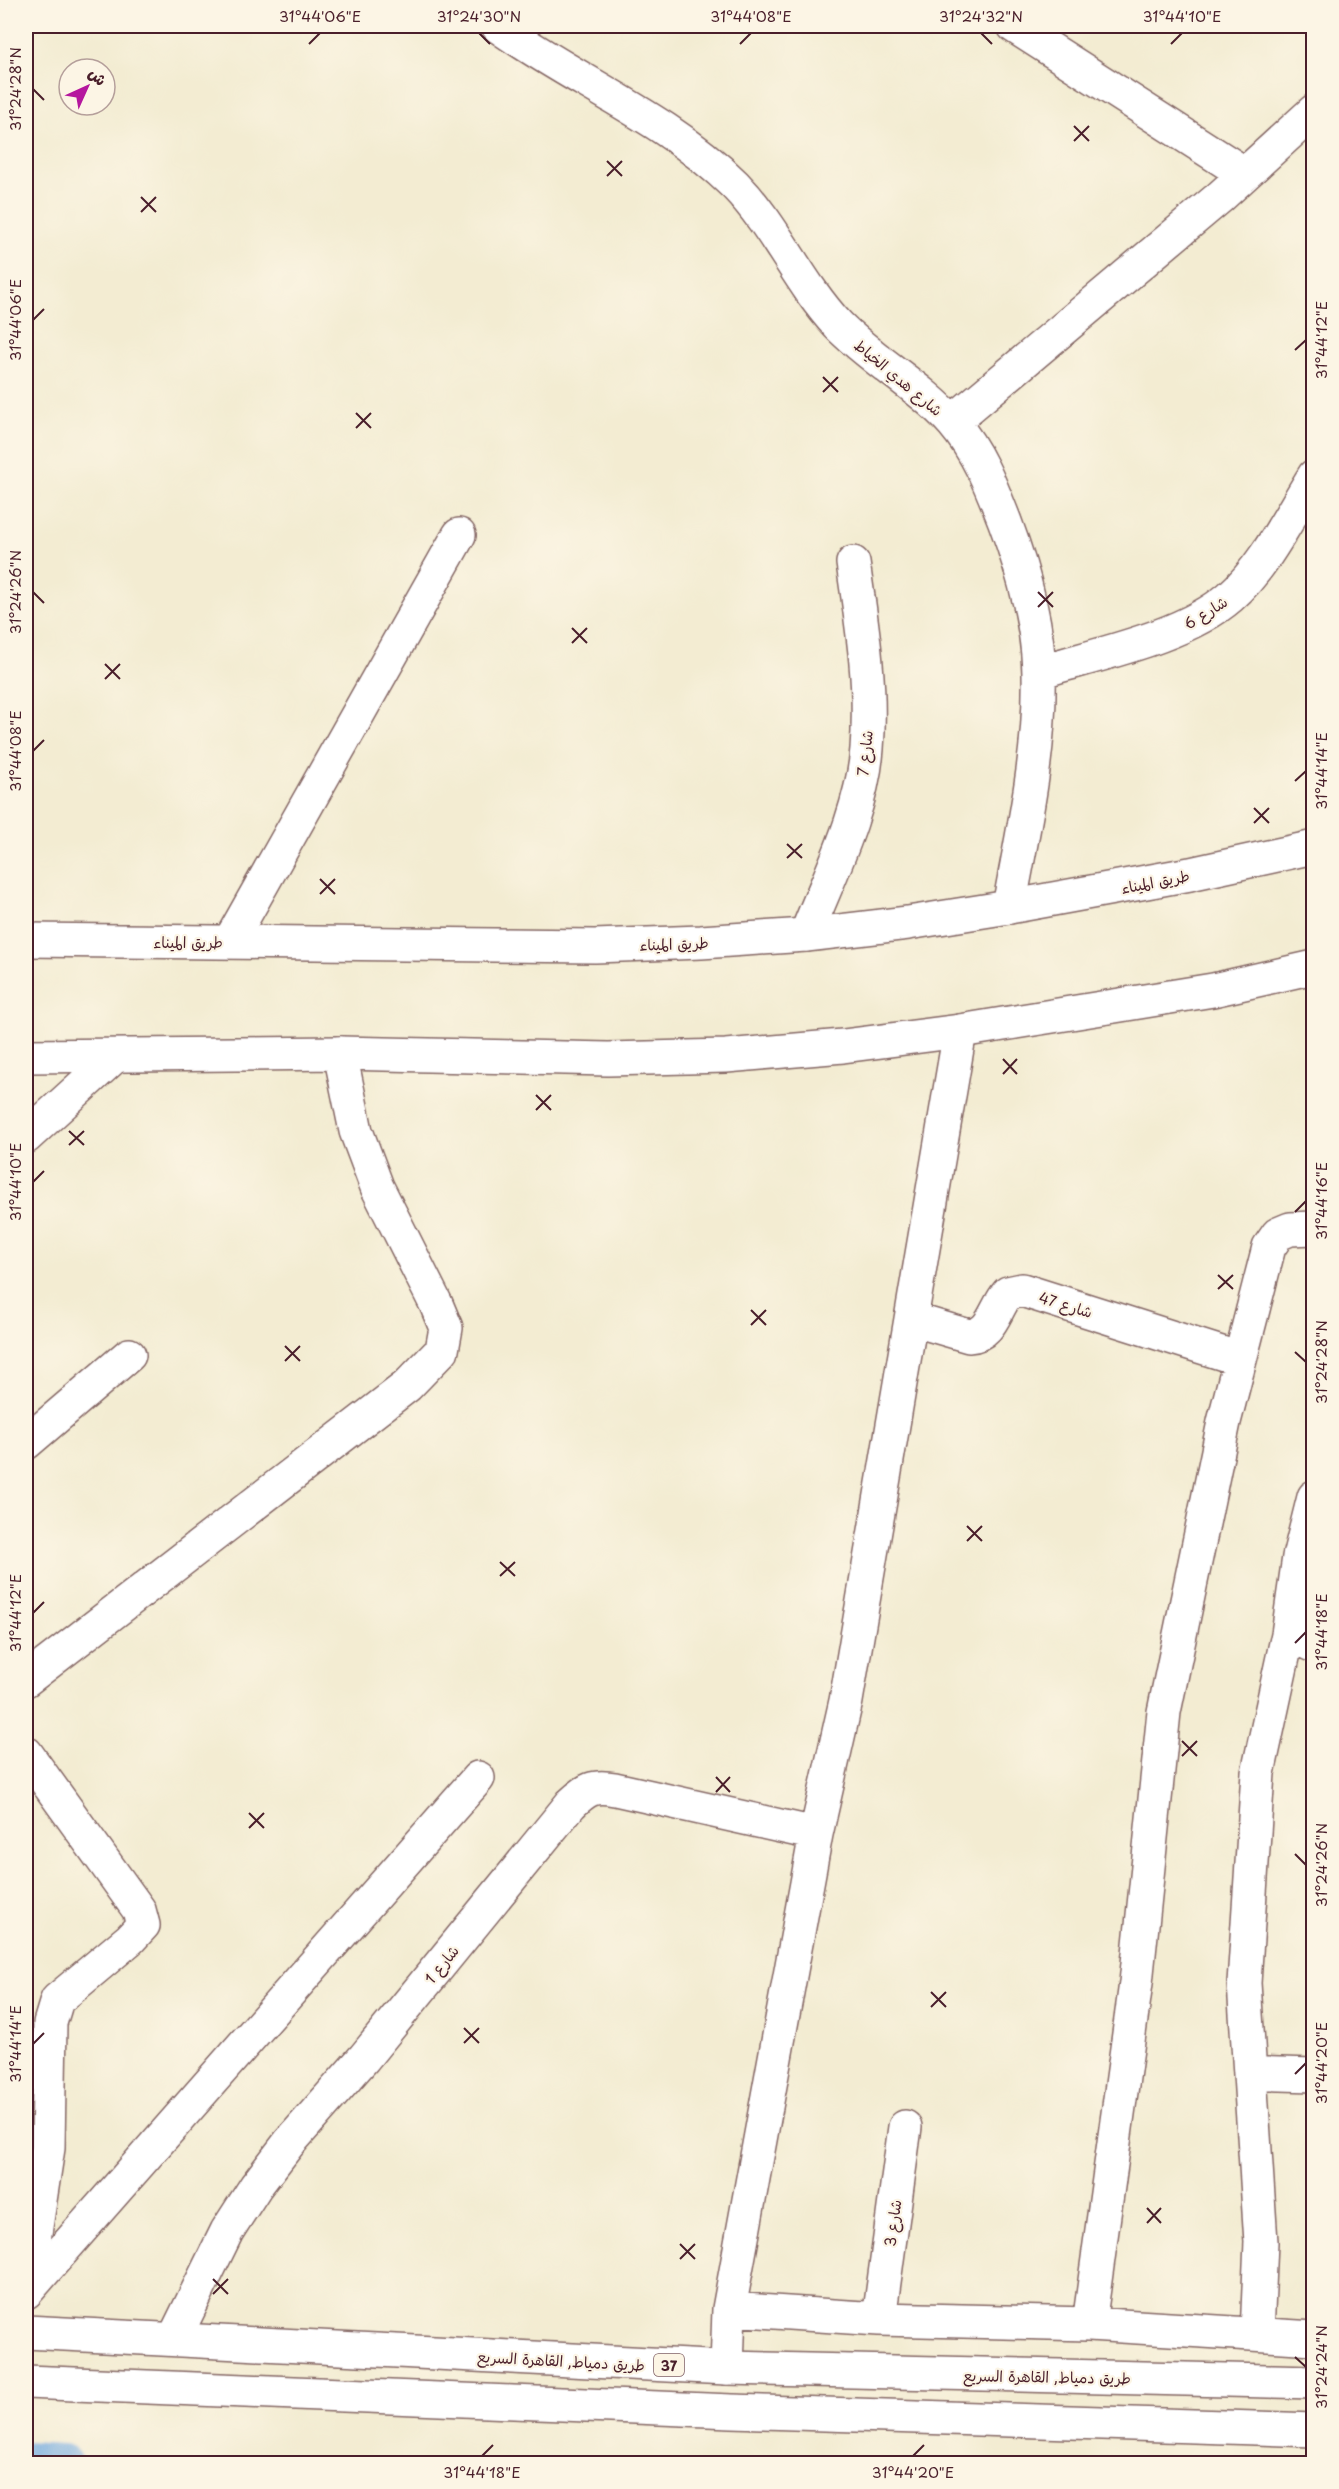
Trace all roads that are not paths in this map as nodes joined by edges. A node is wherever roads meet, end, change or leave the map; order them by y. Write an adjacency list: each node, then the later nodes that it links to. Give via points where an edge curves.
1 (498, 26): 5 (main road, شارع هدي الخياط, via 704,157 763,217 808,288 837,323)
2 (1014, 26): 4 (main road)
3 (1314, 111): 4 (main road)
4 (1245, 174): 5 (main road)
5 (952, 422): 9 (main road, شارع هدي الخياط, via 989,480 1020,562 1032,611)
6 (1309, 492): 9 (main road, شارع 6, via 1252,574 1207,614 1179,629)
7 (459, 535): 14 (main road)
8 (853, 563): 12 (main road, شارع 7, via 867,678 867,750 852,816)
9 (1039, 672): 11 (main road, شارع هدي الخياط, via 1037,745)
10 (1314, 847): 11 (main road, طريق الميناء)
11 (1009, 907): 12 (main road, طريق الميناء)
12 (806, 935): 14 (main road, طريق الميناء, via 595,946)
13 (26, 940): 14 (main road, طريق الميناء)
14 (230, 942)
15 (1314, 967): 16 (main road, via 1213,990)
16 (960, 1030): 17 (main road, via 726,1056 609,1059); 22 (main road)
17 (340, 1053): 19 (main road); 29 (main road, via 356,1131 377,1187 446,1328 442,1350 407,1386)
18 (26, 1056): 19 (main road)
19 (115, 1056): 20 (main road)
20 (26, 1137)
21 (1314, 1228): 24 (main road, via 1278,1234 1269,1247)
22 (911, 1319): 24 (main road, شارع 47, via 976,1336 989,1325 1008,1293 1022,1290); 32 (main road, via 846,1701)
23 (129, 1355): 25 (main road)
24 (1240, 1359): 39 (main road, via 1164,1712 1136,1983)
25 (26, 1443)
26 (1314, 1497): 27 (main road)
27 (1306, 1559): 28 (main road)
28 (1301, 1640): 33 (main road, via 1258,1773 1244,1983)
29 (26, 1680)
30 (26, 1753): 36 (main road, via 139,1910 143,1925 57,2000 50,2023 48,2148)
31 (478, 1778): 36 (main road)
32 (816, 1834): 37 (main road); 43 (main road, شارع 1, via 600,1786 585,1791 256,2186 227,2231)
33 (1250, 2073): 34 (main road); 41 (main road, via 1261,2242)
34 (1314, 2075)
35 (905, 2127): 38 (main road, شارع 3)
36 (26, 2292)
37 (729, 2309): 38 (main road); 44 (main road)
38 (879, 2319): 39 (main road)
39 (1089, 2324): 41 (main road)
40 (26, 2332): 43 (main road, طريق دمياط, القاهرة السريع / 37)
41 (1257, 2334): 42 (main road)
42 (1314, 2338)
43 (174, 2339): 44 (main road, طريق دمياط, القاهرة السريع / 37)
44 (727, 2368): 46 (main road, طريق دمياط, القاهرة السريع / 37)
45 (26, 2382): 47 (main road)
46 (1314, 2382)
47 (1314, 2430)

